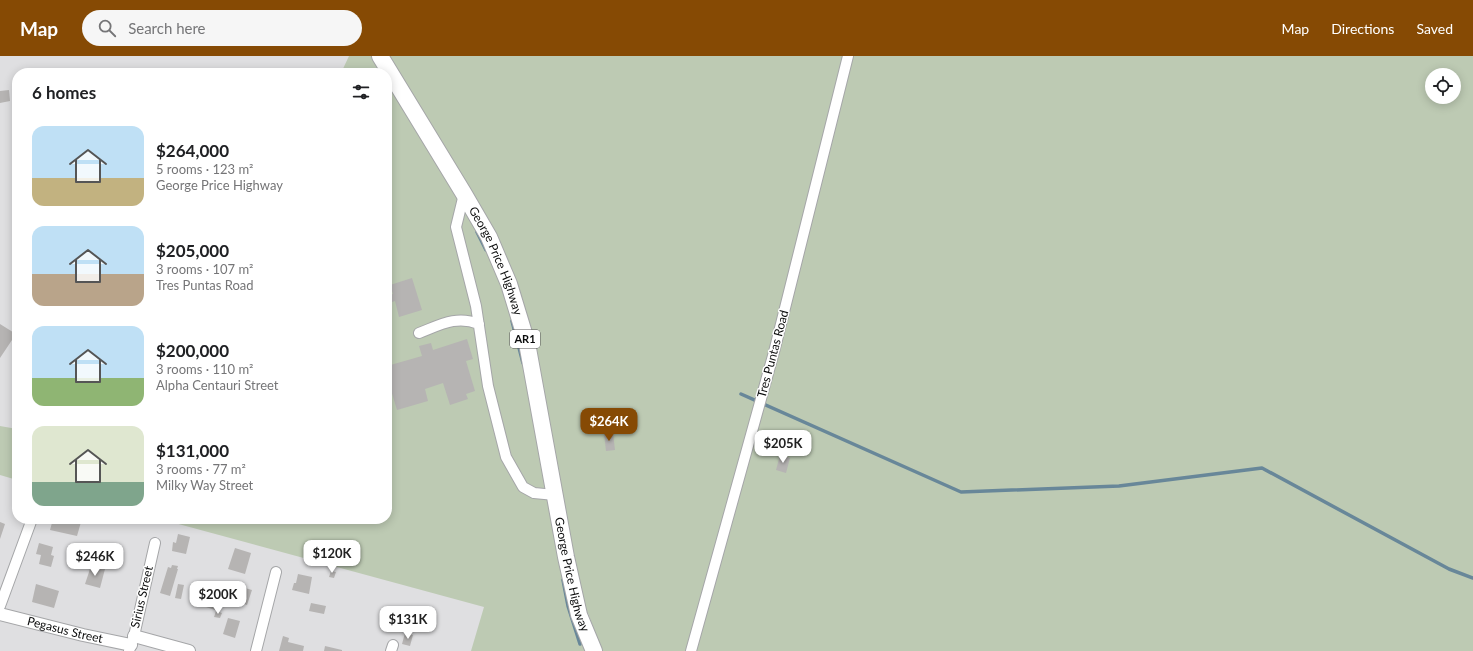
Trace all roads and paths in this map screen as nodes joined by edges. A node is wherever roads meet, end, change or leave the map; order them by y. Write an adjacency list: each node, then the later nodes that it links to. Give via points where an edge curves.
1 (380, 56): 3 (highway, George Price Highway / AR1)
2 (848, 56): 18 (street, Tres Puntas Road, via 774,352)
3 (387, 68)
4 (392, 76): 5 (highway, George Price Highway / AR1)
5 (464, 194): 6 (street, via 456,227); 8 (highway, George Price Highway / AR1, via 489,237 509,284 527,343)
6 (479, 324): 7 (street, via 468,320 455,320); 8 (street, via 488,386 506,457 523,487 534,493)
7 (419, 333)
8 (555, 495): 15 (highway, George Price Highway / AR1, via 579,615)
9 (30, 524): 12 (street)
10 (155, 543): 14 (street, Sirius Street)
11 (276, 572): 17 (street)
12 (0, 606)
13 (0, 614): 14 (street, Pegasus Street)
14 (131, 644): 16 (street, Pegasus Street)
15 (591, 649)
16 (189, 651)
17 (256, 651)
18 (690, 651)

